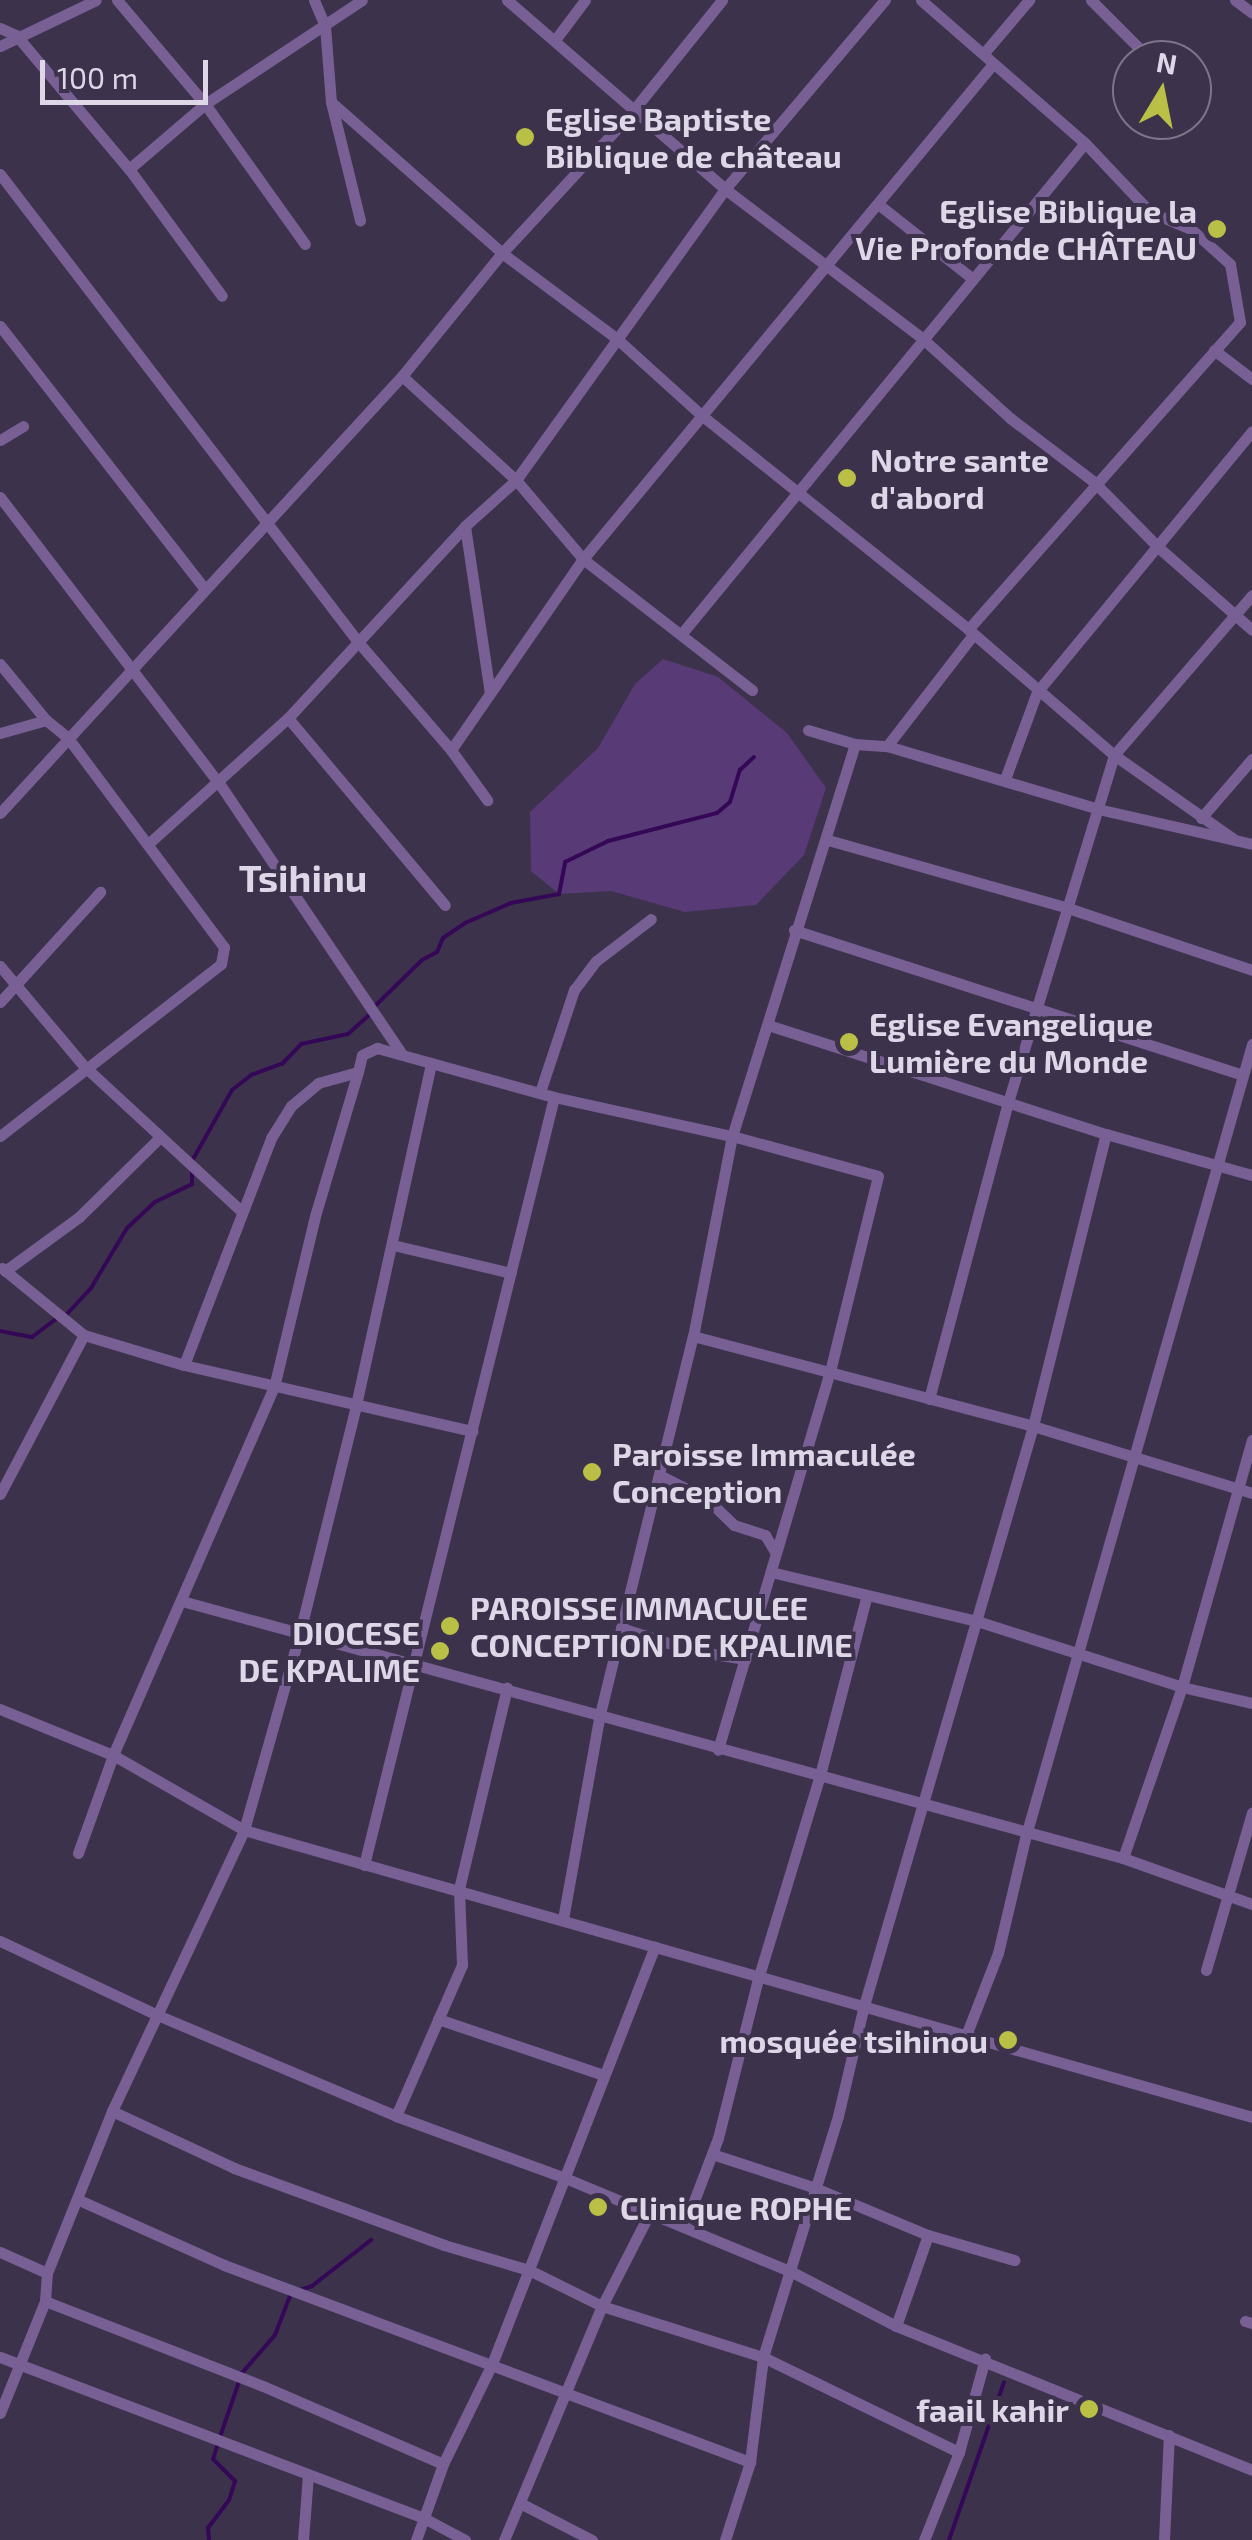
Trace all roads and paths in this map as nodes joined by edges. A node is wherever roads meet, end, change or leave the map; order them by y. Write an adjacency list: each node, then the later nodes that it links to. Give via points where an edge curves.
1 (96, 0): 16 (street)
2 (117, 0): 23 (street)
3 (314, 0): 14 (street)
4 (362, 0): 14 (street)
5 (506, 0): 17 (street)
6 (585, 0): 17 (street)
7 (722, 0): 24 (street)
8 (884, 0): 28 (street)
9 (921, 0): 20 (street)
10 (1029, 0): 20 (street)
11 (1091, 0): 18 (street)
12 (1235, 0): 13 (street)
13 (1252, 13)
14 (325, 26): 22 (street); 23 (street)
15 (0, 28): 16 (street)
16 (16, 35): 19 (street); 26 (street)
17 (555, 40): 24 (street)
18 (1131, 40)
19 (0, 46)
20 (984, 53): 21 (street)
21 (993, 64): 25 (street); 29 (street)
22 (331, 102): 30 (street); 32 (street)
23 (205, 104): 26 (street); 31 (street)
24 (632, 112): 28 (street); 32 (street)
25 (1085, 143): 34 (street); 39 (street, via 1150,212 1191,230 1230,264 1240,322)
26 (129, 169): 35 (street)
27 (0, 174): 50 (street)
28 (725, 190): 33 (street); 37 (street)
29 (878, 204): 33 (street); 34 (street)
30 (360, 220)
31 (305, 244)
32 (502, 252): 37 (street); 40 (street)
33 (828, 266): 38 (street); 42 (street)
34 (974, 279): 38 (street)
35 (222, 296)
36 (0, 326): 54 (street)
37 (616, 338): 42 (street); 46 (street)
38 (924, 339): 47 (street, via 1010,418); 48 (street)
39 (1214, 350): 41 (street); 47 (street)
40 (402, 376): 46 (street); 50 (street)
41 (1252, 378)
42 (700, 414): 48 (street); 53 (street)
43 (23, 426): 45 (street)
44 (1252, 432): 52 (street)
45 (0, 440)
46 (516, 480): 51 (street); 53 (street)
47 (1094, 482): 52 (street); 59 (street)
48 (798, 492): 58 (street); 59 (street)
49 (0, 497): 62 (street)
50 (267, 520): 54 (street); 60 (street)
51 (465, 526): 60 (street); 65 (street)
52 (1158, 547): 56 (street); 64 (street)
53 (584, 558): 58 (street); 65 (street)
54 (204, 588): 62 (street)
55 (1252, 595): 56 (street)
56 (1234, 616): 57 (street); 74 (street)
57 (1252, 630)
58 (683, 632): 63 (street)
59 (970, 632): 64 (street); 72 (street)
60 (359, 643): 66 (street); 73 (street)
61 (0, 664): 67 (street)
62 (133, 672): 70 (street); 77 (street)
63 (752, 690)
64 (1037, 692): 74 (street); 76 (street)
65 (490, 694): 73 (street)
66 (288, 718): 77 (street); 87 (street)
67 (46, 720): 69 (street); 70 (street)
68 (808, 730): 71 (street)
69 (0, 733)
70 (68, 738): 80 (street); 84 (street)
71 (855, 744): 72 (street); 82 (street)
72 (887, 746): 76 (street)
73 (451, 750): 78 (street)
74 (1114, 756): 79 (street); 81 (street)
75 (1252, 758): 81 (street)
76 (1005, 779): 79 (street)
77 (218, 784): 84 (street); 98 (street)
78 (487, 800)
79 (1098, 809): 83 (street); 88 (street)
80 (0, 813)
81 (1201, 818): 83 (street)
82 (828, 840): 88 (street); 90 (street)
83 (1235, 840): 85 (street)
84 (148, 844): 100 (street, via 221,940 221,964)
85 (1252, 844)
86 (100, 892): 93 (street)
87 (446, 905)
88 (1068, 908): 92 (street); 95 (street)
89 (651, 919): 103 (street, via 596,960 574,990)
90 (794, 930): 95 (street); 96 (street)
91 (0, 966): 93 (street)
92 (1252, 970)
93 (15, 986): 94 (street); 100 (street)
94 (0, 1002)
95 (1039, 1009): 102 (street); 105 (street)
96 (768, 1025): 105 (street); 108 (street)
97 (1252, 1044): 102 (street)
98 (402, 1054): 99 (street); 101 (street, via 369,1050)
99 (431, 1063): 103 (street); 113 (street)
100 (84, 1066): 107 (street); 109 (street)
101 (358, 1072): 112 (street, via 318,1083 291,1106); 120 (street)
102 (1242, 1076): 110 (street)
103 (540, 1092): 104 (street)
104 (554, 1097): 108 (street); 115 (street)
105 (1008, 1102): 106 (street); 121 (street)
106 (1106, 1134): 110 (street); 123 (street)
107 (0, 1136)
108 (732, 1136): 117 (street); 119 (street, via 878,1176)
109 (158, 1139): 112 (street); 114 (street, via 79,1217)
110 (1220, 1166): 111 (street); 126 (street)
111 (1252, 1175)
112 (242, 1212): 118 (street)
113 (393, 1245): 115 (street); 122 (street)
114 (2, 1269): 116 (street)
115 (512, 1273): 124 (street)
116 (84, 1335): 118 (street); 130 (street)
117 (693, 1336): 119 (street); 127 (street)
118 (184, 1365): 120 (street)
119 (830, 1371): 121 (street); 131 (street)
120 (274, 1387): 122 (street); 134 (street)
121 (929, 1399): 123 (street)
122 (356, 1405): 124 (street); 137 (street)
123 (1032, 1426): 126 (street); 135 (street)
124 (473, 1431): 140 (street)
125 (1252, 1440): 128 (street)
126 (1132, 1456): 128 (street); 138 (street)
127 (659, 1475): 131 (street, via 706,1499 734,1525 765,1535); 136 (street)
128 (1238, 1489): 129 (street); 141 (street)
129 (1252, 1493)
130 (0, 1494)
131 (776, 1554): 132 (street)
132 (770, 1572): 133 (street); 139 (street)
133 (866, 1598): 135 (street); 148 (street)
134 (182, 1601): 137 (street); 147 (street)
135 (977, 1622): 138 (street); 149 (street)
136 (621, 1628): 139 (street); 145 (street)
137 (300, 1632): 140 (street); 151 (street)
138 (1078, 1654): 141 (street); 152 (street)
139 (745, 1660): 146 (street)
140 (414, 1661): 142 (street); 155 (street)
141 (1182, 1687): 143 (street); 154 (street)
142 (507, 1688): 145 (street); 156 (street)
143 (1252, 1703)
144 (2, 1714): 147 (street)
145 (600, 1714): 146 (street); 159 (street)
146 (718, 1750): 148 (street)
147 (113, 1755): 151 (street); 153 (street)
148 (820, 1775): 149 (street); 163 (street)
149 (925, 1806): 152 (street); 164 (street)
150 (1252, 1814): 157 (street)
151 (244, 1830): 155 (street); 165 (street)
152 (1026, 1835): 154 (street); 167 (street, via 998,1953)
153 (78, 1853)
154 (1123, 1858): 157 (street)
155 (364, 1865): 156 (street)
156 (459, 1889): 159 (street); 166 (street, via 462,1965)
157 (1230, 1896): 158 (street); 162 (street)
158 (1252, 1904)
159 (562, 1919): 161 (street)
160 (0, 1941): 165 (street)
161 (655, 1947): 163 (street); 168 (street)
162 (1206, 1970)
163 (758, 1979): 164 (street); 172 (street)
164 (863, 2009): 167 (street); 174 (street)
165 (155, 2014): 169 (street); 170 (street)
166 (438, 2019): 168 (street); 170 (street)
167 (965, 2038): 171 (street)
168 (603, 2075): 173 (street)
169 (112, 2111): 175 (street); 181 (street, via 234,2168)
170 (396, 2116): 173 (street)
171 (1252, 2117)
172 (712, 2154): 174 (street); 177 (street)
173 (565, 2178): 176 (street); 181 (street)
174 (813, 2187): 178 (street); 183 (street)
175 (79, 2200): 182 (street); 191 (street, via 224,2265)
176 (648, 2216): 177 (street); 185 (street)
177 (684, 2228): 183 (street)
178 (928, 2235): 180 (street); 186 (street)
179 (0, 2252): 182 (street)
180 (1014, 2260)
181 (529, 2270): 185 (street); 191 (street)
182 (47, 2272): 184 (street)
183 (792, 2272): 186 (street); 188 (street)
184 (46, 2300): 190 (street); 197 (street)
185 (602, 2306): 188 (street); 192 (street)
186 (896, 2326): 189 (street)
187 (0, 2357): 190 (street)
188 (763, 2357): 195 (street); 196 (street)
189 (984, 2359): 194 (street); 195 (street)
190 (20, 2363): 193 (street); 199 (street)
191 (492, 2364): 192 (street); 197 (street)
192 (566, 2394): 196 (street); 200 (street)
193 (0, 2413)
194 (1169, 2435): 198 (street); 209 (street)
195 (959, 2452): 208 (street)
196 (750, 2462): 207 (street)
197 (443, 2464): 201 (street)
198 (1252, 2470)
199 (308, 2474): 201 (street); 202 (street)
200 (520, 2503): 205 (street); 206 (street)
201 (422, 2517): 203 (street); 204 (street)
202 (303, 2540)
203 (416, 2540)
204 (465, 2540)
205 (504, 2540)
206 (592, 2540)
207 (725, 2540)
208 (924, 2540)
209 (1164, 2540)

